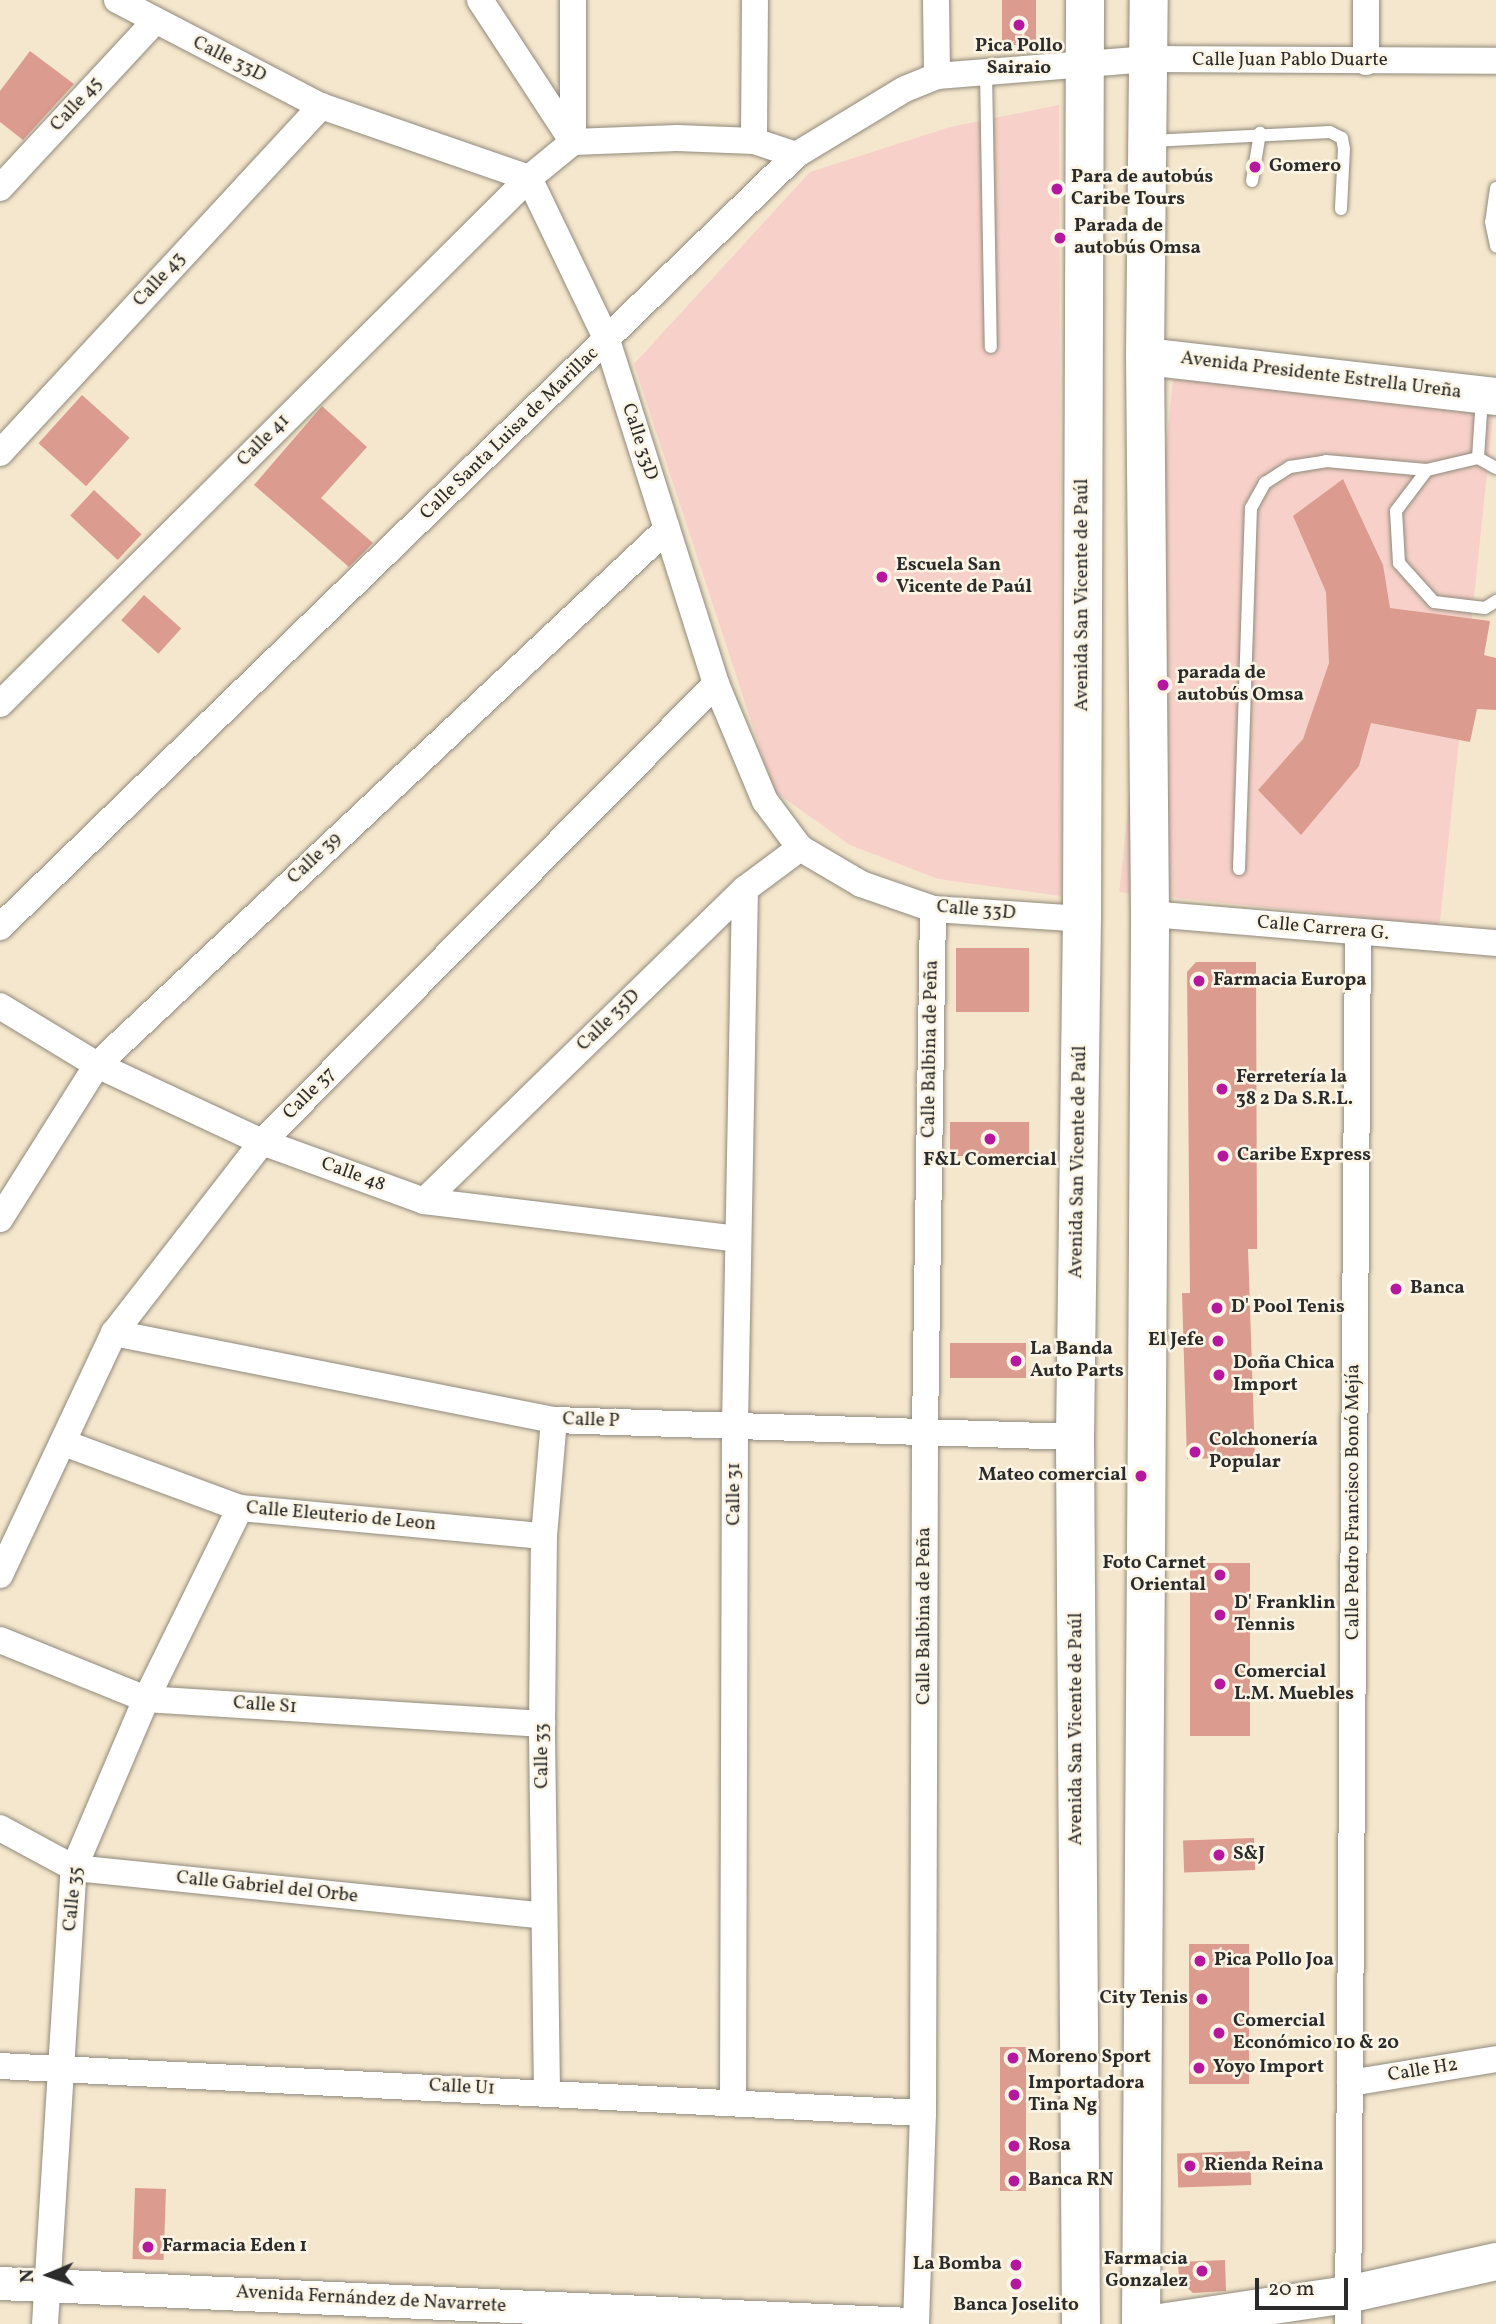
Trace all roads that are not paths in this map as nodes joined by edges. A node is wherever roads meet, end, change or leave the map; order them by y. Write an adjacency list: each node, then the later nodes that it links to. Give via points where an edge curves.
1 (117, 0): 9 (street, Calle 33D)
2 (480, 0): 20 (street)
3 (573, 0): 20 (street)
4 (755, 0): 18 (street)
5 (936, 0): 15 (street)
6 (1085, 0): 13 (main road, Avenida San Vicente de Paúl)
7 (1149, 0): 10 (main road)
8 (1366, 0): 12 (street)
9 (154, 22): 16 (street, Calle 33D); 24 (street, Calle 45)
10 (1148, 60): 12 (street, Calle Juan Pablo Duarte); 13 (street, Calle Juan Pablo Duarte); 19 (main road)
11 (1496, 61): 12 (street, Calle Juan Pablo Duarte)
12 (1366, 62)
13 (1084, 64): 14 (street, Calle Santa Luisa de Marillac); 45 (main road, Avenida San Vicente de Paúl)
14 (986, 72): 15 (street, Calle Santa Luisa de Marillac); 29 (lane)
15 (937, 76): 21 (street, Calle Santa Luisa de Marillac, via 905,89)
16 (321, 106): 22 (street, Calle 33D); 32 (street, Calle 43)
17 (1259, 133): 19 (lane); 23 (lane); 26 (lane, via 1330,132 1342,138)
18 (754, 141): 20 (street); 21 (street)
19 (1147, 141): 30 (main road)
20 (573, 142): 22 (street, Calle 41)
21 (796, 155): 28 (street, Calle Santa Luisa de Marillac)
22 (529, 178): 28 (street, Calle 33D); 39 (street, Calle 41)
23 (1252, 181)
24 (0, 188)
25 (1496, 188): 27 (lane, via 1491,222)
26 (1341, 209)
27 (1496, 246)
28 (607, 340): 36 (street, Calle 33D); 46 (street, Calle Santa Luisa de Marillac)
29 (991, 347)
30 (1145, 356): 31 (main road, Avenida Presidente Estrella Ureña); 44 (main road)
31 (1489, 395): 33 (lane)
32 (0, 453)
33 (1478, 458): 34 (lane); 35 (lane)
34 (1496, 468)
35 (1427, 470): 37 (lane, via 1396,511 1399,563 1434,601 1485,608); 41 (lane, via 1326,461 1290,467 1265,483 1251,508)
36 (667, 529): 38 (street, Calle 33D); 50 (street, Calle 39)
37 (1496, 601)
38 (716, 684): 40 (street, Calle 33D, via 765,802); 51 (street, Calle 37)
39 (0, 704)
40 (800, 848): 42 (street, Calle 35D); 43 (street, Calle 33D, via 861,884)
41 (1239, 869)
42 (745, 889): 52 (street, Calle 35D); 54 (street, Calle 31)
43 (933, 908): 45 (street, Calle 33D); 58 (street, Calle Balbina de Peña)
44 (1150, 914): 47 (street, Calle Carrera G.); 85 (main road)
45 (1083, 919): 59 (main road, Avenida San Vicente de Paúl)
46 (0, 927)
47 (1358, 932): 48 (street, Calle Carrera G.); 73 (street, Calle Pedro Francisco Bonó Mejía)
48 (1496, 943)
49 (0, 1006): 50 (street, Calle 48)
50 (97, 1065): 51 (street, Calle 48); 53 (street, Calle 39)
51 (262, 1142): 52 (street, Calle 48); 55 (street, Calle 37)
52 (424, 1201): 54 (street, Calle 48)
53 (0, 1219)
54 (738, 1238): 57 (street, Calle 31)
55 (114, 1333): 56 (street, Calle P); 60 (street, Calle 37)
56 (554, 1420): 57 (street, Calle P); 62 (street, Calle 33)
57 (735, 1425): 58 (street, Calle P); 75 (street, Calle 31)
58 (925, 1429): 59 (street, Calle P); 76 (street, Calle Balbina de Peña)
59 (1075, 1437): 84 (main road, Avenida San Vicente de Paúl)
60 (64, 1443): 61 (street, Calle Eleuterio de Leon); 63 (street, Calle 37)
61 (240, 1508): 62 (street, Calle Eleuterio de Leon); 65 (street, Calle 35)
62 (544, 1536): 66 (street, Calle 33)
63 (0, 1575)
64 (0, 1640): 65 (street, Calle S1)
65 (146, 1699): 66 (street, Calle S1); 68 (street, Calle 35)
66 (542, 1724): 69 (street, Calle 33)
67 (0, 1828): 68 (street, Calle Gabriel del Orbe)
68 (74, 1868): 69 (street, Calle Gabriel del Orbe); 72 (street, Calle 35)
69 (544, 1916): 74 (street, Calle 33)
70 (1496, 2059): 73 (street, Calle H2)
71 (0, 2066): 72 (street, Calle U1)
72 (61, 2066): 74 (street, Calle U1); 79 (street, Calle 35)
73 (1350, 2083): 80 (street, Calle Pedro Francisco Bonó Mejía)
74 (547, 2092): 75 (street, Calle U1)
75 (733, 2100): 76 (street, Calle U1)
76 (923, 2113): 83 (street, Calle Balbina de Peña)
77 (1496, 2262): 80 (main road)
78 (0, 2283): 79 (street, Avenida Fernández de Navarrete)
79 (45, 2285): 81 (street, Calle 35); 82 (street, Avenida Fernández de Navarrete)
80 (1347, 2309): 85 (main road)
81 (45, 2324)
82 (910, 2324)
83 (916, 2324)
84 (1081, 2324)
85 (1144, 2324)

